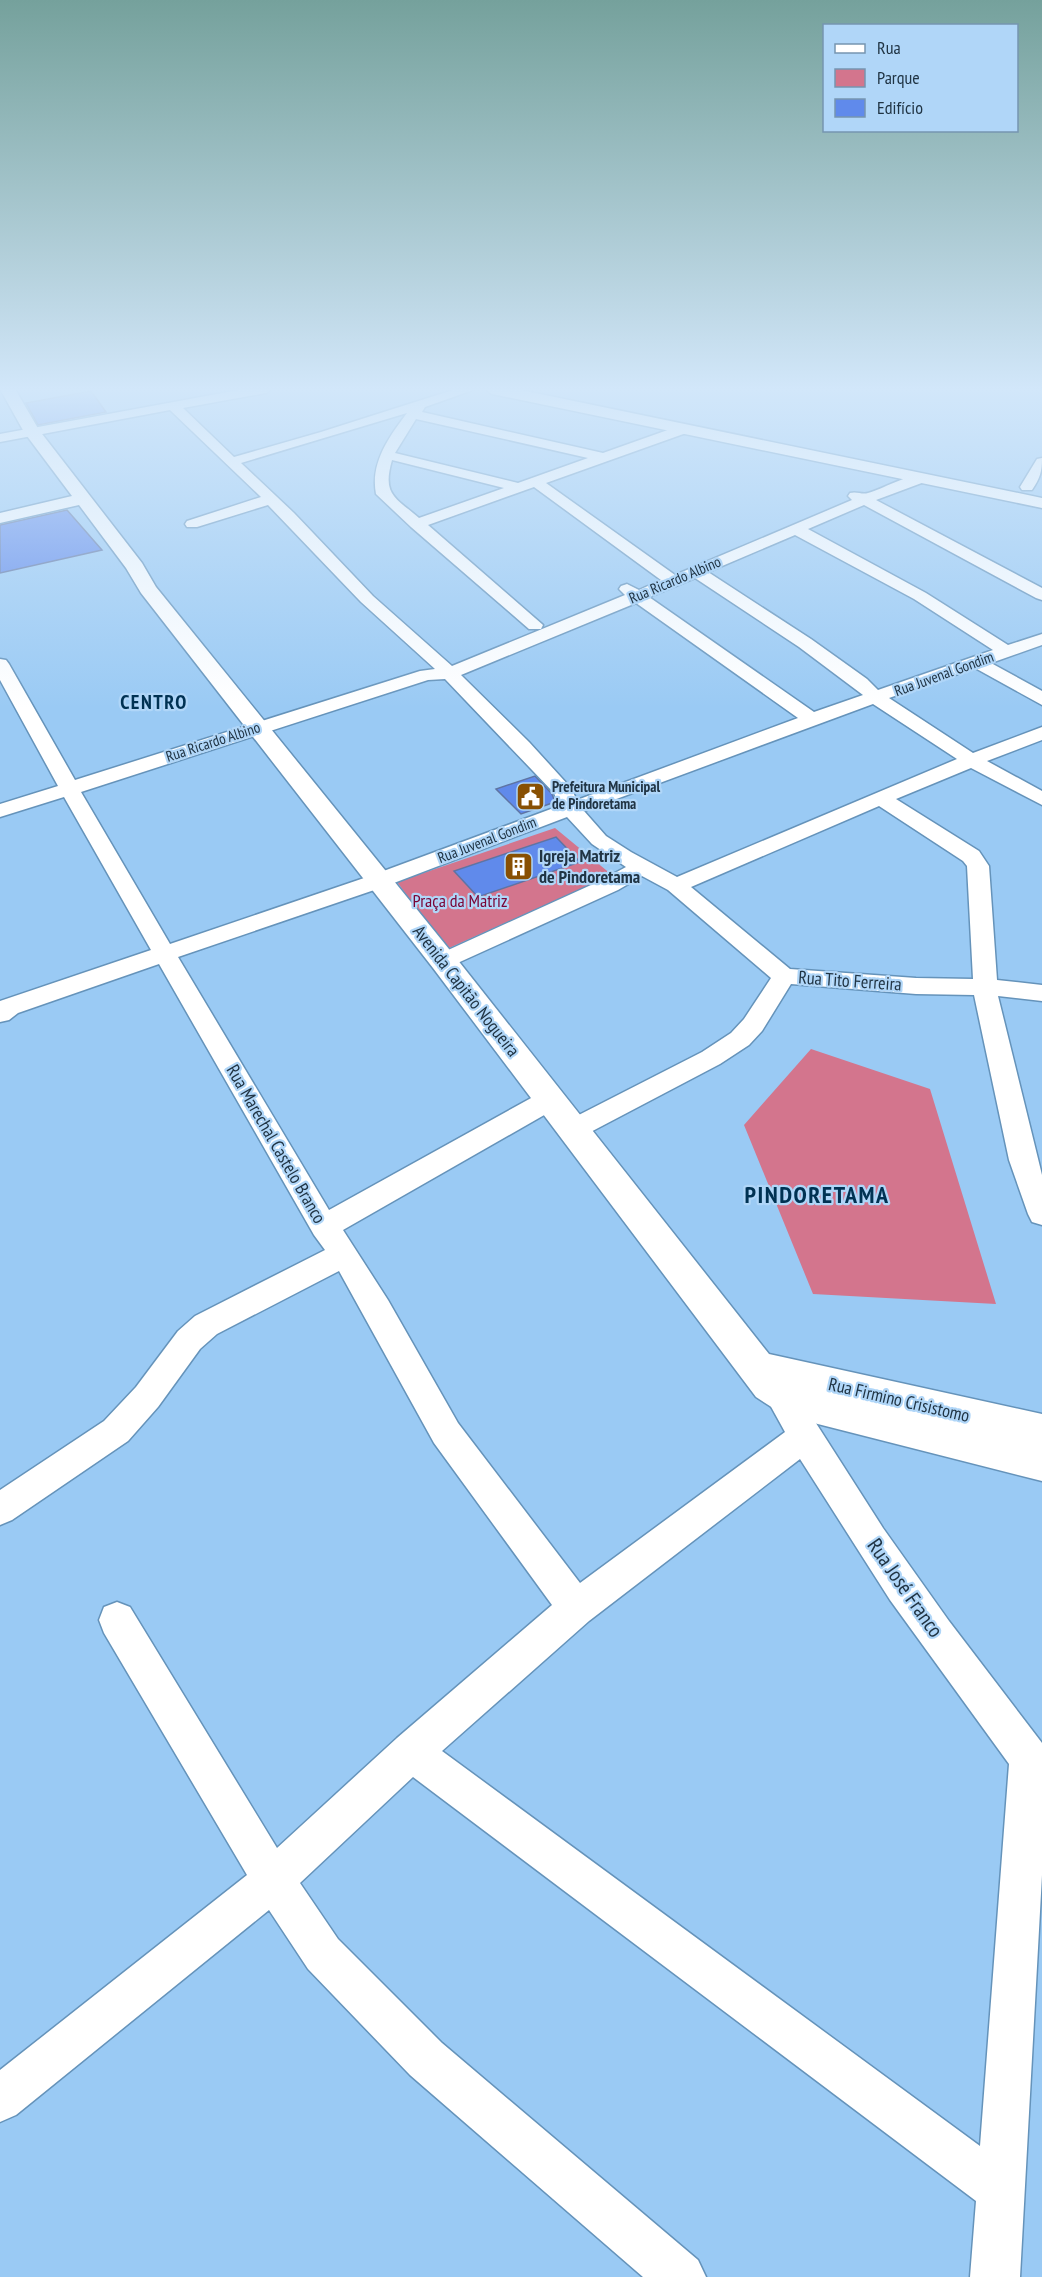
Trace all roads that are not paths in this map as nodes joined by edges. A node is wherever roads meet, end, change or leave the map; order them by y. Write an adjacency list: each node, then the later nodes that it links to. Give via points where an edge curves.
1 (73, 495): 11 (main road, Avenida Capitão Nogueira)
2 (266, 495): 10 (street)
3 (385, 495): 15 (street)
4 (497, 495): 15 (street)
5 (553, 495): 19 (street)
6 (861, 495): 9 (street, Rua Ricardo Albino)
7 (864, 495): 9 (street, Rua Ricardo Albino)
8 (1005, 495): 12 (main road)
9 (858, 497): 16 (street, Rua Ricardo Albino); 17 (street, Rua Ricardo Albino); 21 (street)
10 (271, 500): 14 (street); 27 (street)
11 (77, 501): 13 (main road); 31 (main road, Avenida Capitão Nogueira, via 124,571 148,590)
12 (1042, 503)
13 (0, 518)
14 (192, 524)
15 (416, 524): 22 (street)
16 (796, 529): 17 (street, Rua Ricardo Albino); 24 (street, via 920,596)
17 (736, 549): 18 (street, Rua Ricardo Albino); 19 (street, Rua Ricardo Albino)
18 (696, 571): 19 (street, Rua Ricardo Albino); 28 (street, via 805,643)
19 (668, 578): 20 (street, Rua Ricardo Albino)
20 (633, 592): 22 (street, Rua Ricardo Albino); 27 (street, Rua Ricardo Albino); 30 (street)
21 (1042, 595)
22 (535, 625): 27 (street, Rua Ricardo Albino)
23 (1042, 639): 24 (street, Rua Juvenal Gondim)
24 (1006, 651): 25 (street, Rua Juvenal Gondim)
25 (977, 662): 28 (street, Rua Juvenal Gondim); 29 (street)
26 (0, 664): 34 (street, Rua Marechal Castelo Branco)
27 (439, 672): 31 (street, Rua Ricardo Albino); 37 (street, via 522,746 563,791)
28 (876, 698): 30 (street, Rua Juvenal Gondim); 33 (street)
29 (1041, 698)
30 (813, 719): 37 (street, Rua Juvenal Gondim)
31 (256, 728): 34 (street, Rua Ricardo Albino); 40 (main road, Avenida Capitão Nogueira)
32 (1042, 734): 33 (street)
33 (971, 760): 35 (street); 36 (street)
34 (71, 788): 38 (street, Rua Ricardo Albino); 42 (street, Rua Marechal Castelo Branco)
35 (880, 798): 41 (street); 45 (street, via 976,861)
36 (1042, 799)
37 (570, 808): 39 (street, via 599,840); 40 (street, Rua Juvenal Gondim)
38 (0, 811)
39 (642, 867): 41 (street); 43 (street, via 616,883)
40 (378, 880): 42 (street, Rua Juvenal Gondim); 43 (main road, Avenida Capitão Nogueira)
41 (676, 885): 44 (street)
42 (166, 952): 48 (street, Rua Juvenal Gondim); 52 (street, Rua Marechal Castelo Branco)
43 (443, 961): 49 (main road, Avenida Capitão Nogueira)
44 (784, 976): 45 (street, Rua Tito Ferreira); 50 (street, via 740,1039)
45 (986, 993): 46 (street, Rua Tito Ferreira); 47 (street, Rua Tito Ferreira); 51 (street, via 1023,1160)
46 (1042, 993)
47 (1042, 1004)
48 (3, 1008)
49 (551, 1099): 50 (main road, Avenida Capitão Nogueira); 52 (street)
50 (574, 1129): 54 (main road, Avenida Capitão Nogueira)
51 (1042, 1214)
52 (324, 1227): 53 (street, Rua Marechal Castelo Branco)
53 (344, 1254): 58 (street, via 206,1324 116,1431); 59 (street, Rua Marechal Castelo Branco, via 446,1433)
54 (768, 1381): 55 (main road, Rua Firmino Crisistomo); 56 (street, Rua José Franco); 57 (main road, Rua Firmino Crisistomo, via 880,1424)
55 (1042, 1432)
56 (804, 1437): 59 (street); 62 (street, Rua José Franco, via 897,1580)
57 (1042, 1462)
58 (0, 1509)
59 (576, 1608): 61 (street)
60 (117, 1620): 63 (street)
61 (411, 1752): 63 (street); 65 (street)
62 (1035, 1766): 65 (street)
63 (273, 1880): 64 (street); 66 (street, via 323,1954 426,2059)
64 (0, 2099)
65 (1000, 2190): 67 (street)
66 (681, 2277)
67 (995, 2277)

